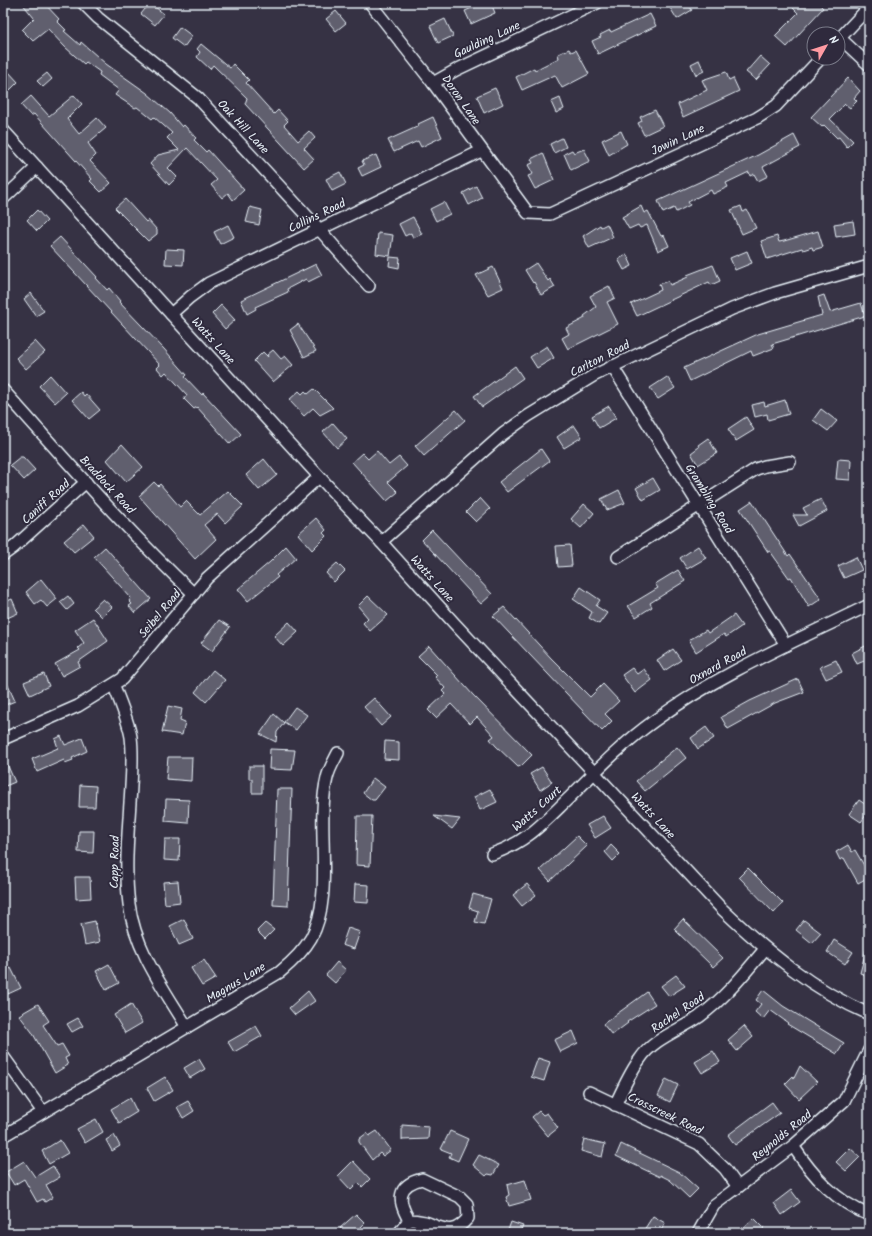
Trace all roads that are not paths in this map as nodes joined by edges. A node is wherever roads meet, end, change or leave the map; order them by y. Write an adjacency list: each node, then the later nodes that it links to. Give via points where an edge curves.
1 (83, 3): 15 (street, Oak Hill Lane, via 98,18 198,98)
2 (370, 3): 9 (street, Doron Lane)
3 (597, 3): 9 (street, Gaulding Lane)
4 (869, 7): 5 (street)
5 (846, 32)
6 (846, 45): 7 (street)
7 (869, 65)
8 (814, 66): 14 (street, Jowin Lane, via 776,106 757,118 550,214)
9 (433, 83): 11 (street, Doron Lane)
10 (3, 130): 12 (street, Watts Lane)
11 (481, 151): 14 (street, Doron Lane); 15 (street, Collins Road)
12 (37, 166): 13 (street); 18 (street, Watts Lane)
13 (3, 199)
14 (528, 213)
15 (319, 229): 17 (street, Oak Hill Lane); 18 (street, Collins Road, via 209,283)
16 (869, 266): 19 (street, Carlton Road, via 774,293 732,309)
17 (369, 286)
18 (171, 314): 22 (street, Watts Lane)
19 (612, 366): 24 (street, Grambling Road); 25 (street, Carlton Road, via 574,386 504,434)
20 (3, 390): 23 (street, Braddock Road)
21 (790, 462): 24 (street, via 756,470)
22 (319, 477): 25 (street, Watts Lane); 28 (street, Seibel Road, via 207,578)
23 (86, 482): 26 (street, Caniff Road, via 14,548); 28 (street, Braddock Road)
24 (698, 505): 27 (street); 30 (street, Grambling Road)
25 (381, 542): 34 (street, Watts Lane)
26 (3, 555)
27 (618, 557)
28 (194, 594): 31 (street, Seibel Road)
29 (869, 605): 30 (street, Oxnard Road)
30 (786, 645): 34 (street, Oxnard Road, via 685,700 653,722)
31 (114, 686): 32 (street, Seibel Road, via 54,717); 38 (street, Capp Road, via 131,738 127,869 132,920 147,961)
32 (3, 739)
33 (338, 753): 38 (street, Magnus Lane, via 326,779 320,907 311,938 299,955 280,972)
34 (594, 773): 35 (street, Watts Court, via 530,835 511,847); 36 (street, Watts Lane, via 721,908)
35 (492, 854)
36 (765, 949): 37 (street, Watts Lane, via 831,994); 42 (street, Rachel Road, via 713,1006 644,1054)
37 (869, 1014)
38 (187, 1027): 43 (street, Magnus Lane)
39 (869, 1050): 45 (street, Reynolds Road, via 844,1101)
40 (3, 1056): 43 (street)
41 (589, 1092): 42 (street, Crosscreek Road)
42 (616, 1105): 46 (street, Crosscreek Road, via 699,1144 725,1169)
43 (43, 1112): 44 (street, Magnus Lane)
44 (3, 1136)
45 (793, 1146): 46 (street, Reynolds Road); 47 (street, via 823,1185 856,1209)
46 (738, 1187): 50 (street, Reynolds Road, via 714,1205)
47 (869, 1214)
48 (409, 1220): 48 (street, via 450,1230 461,1227 468,1218 467,1204 460,1197 422,1179 410,1182 403,1191 401,1206); 49 (street)
49 (399, 1233)
50 (698, 1233)

